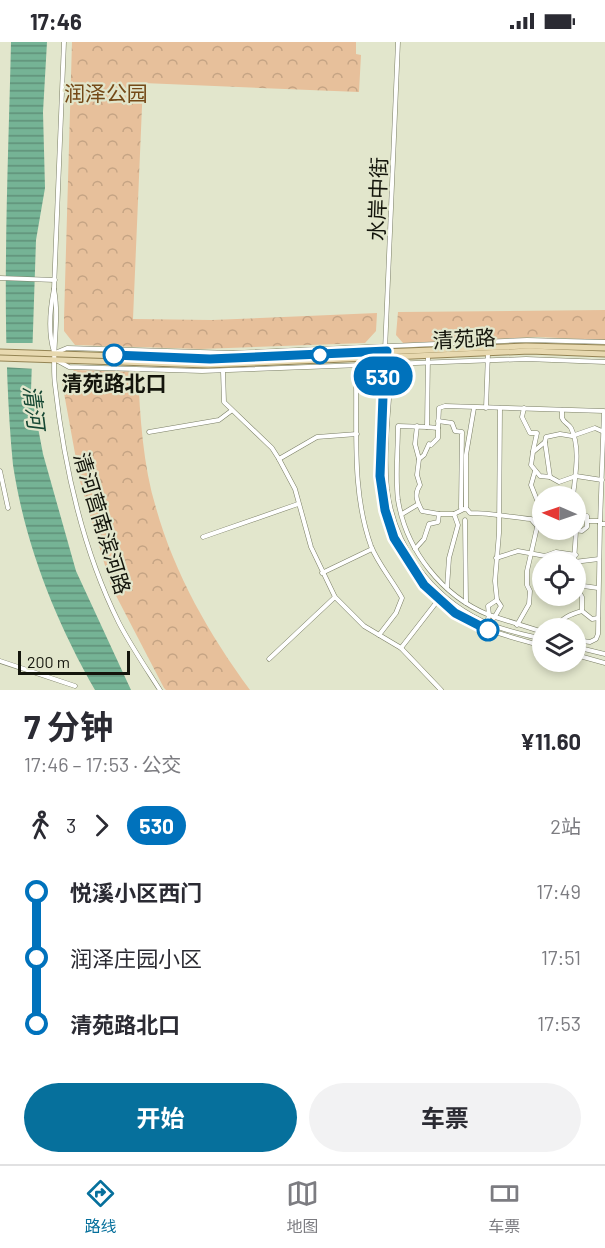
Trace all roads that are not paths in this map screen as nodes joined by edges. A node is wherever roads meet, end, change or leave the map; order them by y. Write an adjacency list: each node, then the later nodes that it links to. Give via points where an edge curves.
1 (64, 42): 4 (street)
2 (398, 42): 12 (street, 水岸中街)
3 (0, 278): 4 (street)
4 (55, 280): 11 (street)
5 (605, 342): 12 (street, via 527,340)
6 (605, 348): 12 (main road, 清苑路, via 526,346)
7 (0, 352): 10 (main road, 清苑路)
8 (488, 353): 9 (main road, 清苑路); 14 (main road, 清苑路); 15 (street)
9 (605, 354)
10 (46, 356): 11 (main road, 清苑路); 13 (main road, 清苑路)
11 (54, 356): 12 (main road, 清苑路); 17 (street, via 69,367); 97 (street, 清河营南滨河路, via 62,437 90,548 119,623)
12 (387, 357): 14 (main road, 清苑路); 17 (street); 73 (street, 水岸中街, via 380,476 385,510 405,560); 82 (street, 水岸中街, via 391,370 386,474 394,522 427,580 456,606)
13 (0, 358)
14 (428, 359): 15 (street); 27 (street)
15 (488, 360): 16 (street, via 551,358); 20 (street)
16 (605, 362)
17 (223, 371): 24 (street, via 224,402)
18 (356, 379): 32 (street)
19 (474, 408): 20 (street); 25 (street, via 439,408); 48 (street, via 466,455)
20 (486, 408): 21 (street)
21 (500, 408): 22 (street); 50 (street)
22 (524, 408): 23 (street); 31 (street, via 524,421 530,433)
23 (562, 410): 30 (street, via 604,411); 33 (street)
24 (231, 411): 29 (street, via 219,420); 36 (street)
25 (438, 421): 28 (street); 48 (street, via 452,423 455,431 462,432)
26 (417, 426): 27 (street); 37 (street); 51 (street, via 398,426 396,473)
27 (427, 427): 28 (street)
28 (438, 428): 37 (street, via 438,438)
29 (149, 432)
30 (604, 432): 33 (street, via 595,428); 42 (street)
31 (537, 433): 34 (street, via 543,433); 35 (street)
32 (357, 434): 36 (street, via 317,437); 61 (street, via 357,484)
33 (572, 436): 34 (street, via 560,434); 40 (street)
34 (545, 440): 35 (street); 41 (street)
35 (533, 452): 39 (street, via 531,465)
36 (279, 459): 45 (street, via 295,489)
37 (419, 459): 46 (street)
38 (0, 471): 47 (street)
39 (535, 471): 41 (street); 44 (street)
40 (576, 476): 41 (street, via 559,482); 42 (street); 43 (street)
41 (550, 477)
42 (602, 480): 58 (street)
43 (574, 486)
44 (532, 488)
45 (298, 504): 60 (street); 68 (street)
46 (417, 505): 51 (street); 52 (street, via 422,511)
47 (8, 508)
48 (464, 508): 49 (street); 53 (street)
49 (470, 513): 50 (street); 55 (street)
50 (498, 513): 56 (street); 64 (street)
51 (402, 514): 62 (street)
52 (439, 514): 53 (street); 62 (street, via 438,522 429,524)
53 (456, 516): 55 (street); 70 (street, via 456,541 449,558)
54 (586, 516): 57 (street)
55 (465, 520): 75 (street)
56 (532, 520)
57 (587, 521): 58 (street); 59 (street)
58 (602, 523): 66 (street)
59 (586, 527)
60 (203, 537)
61 (372, 549): 68 (street); 85 (street, via 402,598)
62 (415, 549): 70 (street)
63 (532, 555): 64 (street, via 518,551)
64 (496, 558): 74 (street)
65 (532, 558): 83 (street, via 527,571 529,604)
66 (599, 559): 67 (street); 71 (street)
67 (586, 561)
68 (322, 573): 72 (street)
69 (586, 587): 71 (street)
70 (447, 588): 75 (street)
71 (598, 588): 81 (street)
72 (335, 597): 85 (street, via 347,612); 92 (street)
73 (440, 599): 88 (street, 水岸中街, via 473,623); 89 (street)
74 (497, 600): 78 (street, via 488,606); 79 (street, via 501,606)
75 (466, 603): 78 (street)
76 (582, 606): 77 (street)
77 (582, 612): 80 (street); 81 (street, via 592,620)
78 (489, 615): 79 (street); 82 (street)
79 (494, 618): 83 (street)
80 (563, 618)
81 (598, 618): 87 (street, via 596,639)
82 (487, 623): 86 (street, 水岸中街)
83 (517, 625): 84 (street)
84 (532, 629)
85 (379, 635): 89 (street)
86 (532, 636)
87 (586, 641)
88 (532, 642)
89 (401, 648): 98 (street)
90 (586, 649): 91 (street)
91 (605, 654)
92 (269, 658)
93 (586, 658): 95 (street)
94 (0, 661): 96 (street)
95 (605, 663)
96 (75, 686)
97 (160, 690)
98 (441, 690)

